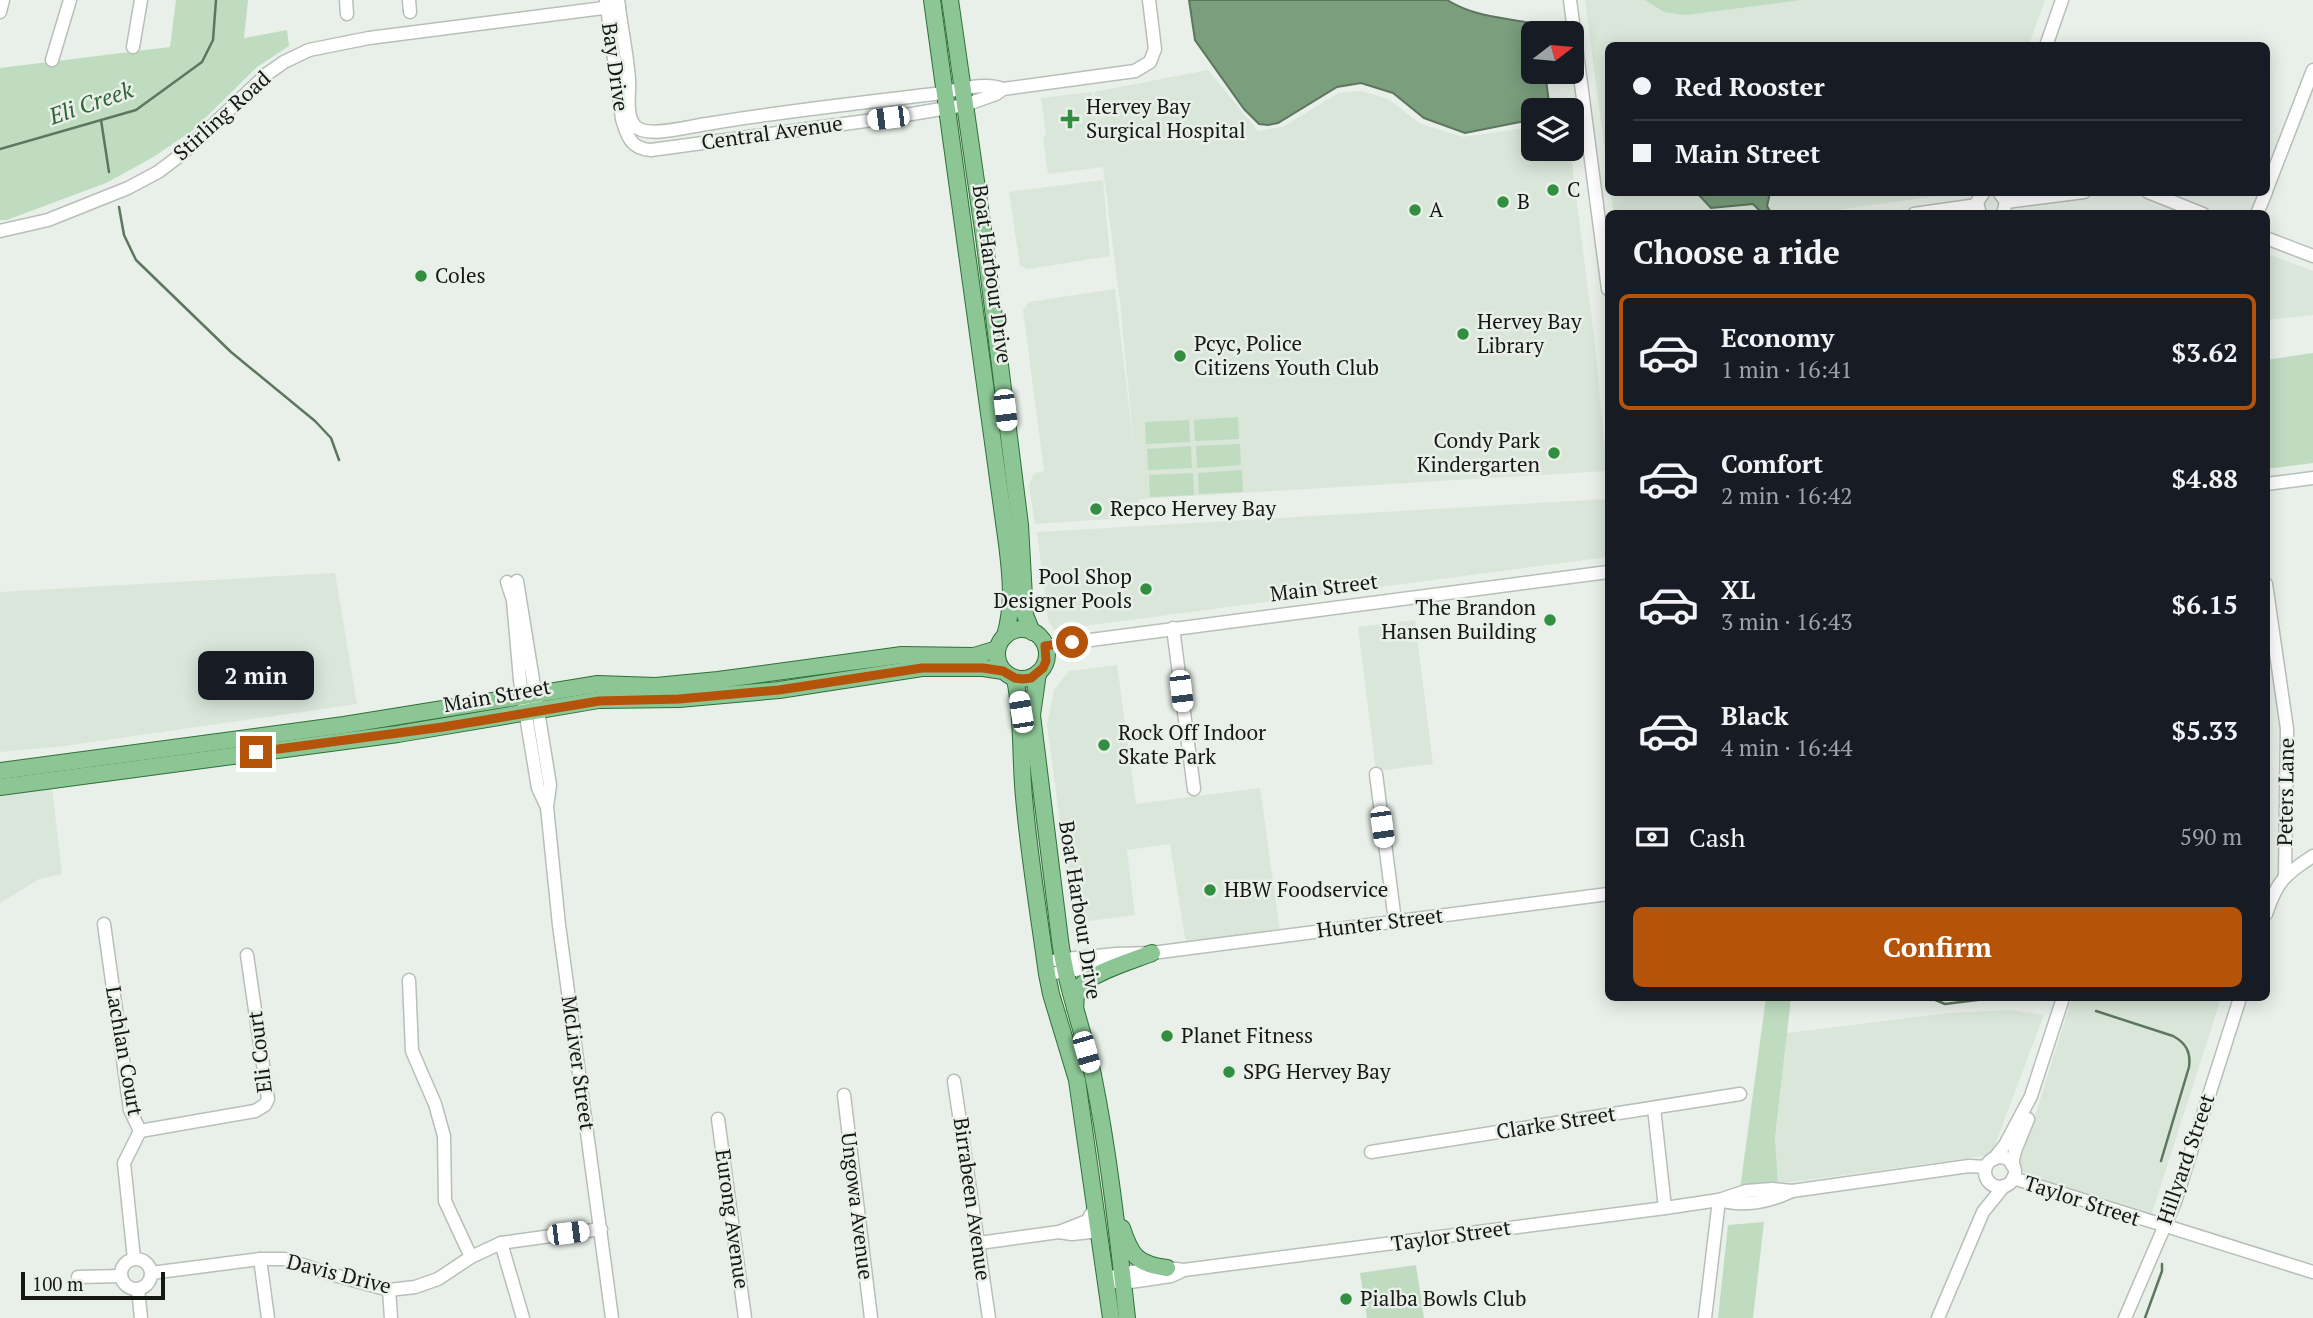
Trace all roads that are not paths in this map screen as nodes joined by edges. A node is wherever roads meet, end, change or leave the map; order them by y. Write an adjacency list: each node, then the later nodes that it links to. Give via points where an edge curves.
1 (3, 0): 11 (street)
2 (70, 0): 15 (street)
3 (141, 0): 14 (street)
4 (346, 0): 12 (street)
5 (932, 0): 18 (main road, Boat Harbour Drive)
6 (950, 0): 17 (main road, Boat Harbour Drive)
7 (1149, 0): 17 (street, Central Avenue, via 1155,49 1150,62 1135,71)
8 (1570, 0): 27 (street)
9 (2062, 0): 13 (street)
10 (612, 3): 19 (street, Bay Drive, via 622,119); 25 (street, Stirling Road, via 309,50 267,74 158,172 48,220)
11 (0, 12)
12 (347, 14)
13 (2047, 42)
14 (133, 47)
15 (52, 60)
16 (2313, 70): 20 (street)
17 (964, 98): 18 (street, Central Avenue); 29 (main road, Boat Harbour Drive)
18 (946, 100): 19 (street, Central Avenue, via 788,111 664,131); 19 (street, Central Avenue, via 651,150 631,143); 30 (main road, Boat Harbour Drive)
19 (631, 131)
20 (2270, 182)
21 (2055, 196): 23 (street)
22 (2158, 196): 24 (street)
23 (2003, 203)
24 (2193, 210)
25 (0, 231)
26 (2270, 240): 28 (street)
27 (1605, 248)
28 (2313, 256)
29 (986, 257): 30 (main road, via 982,279 986,316); 37 (main road, Boat Harbour Drive, via 1020,524 1025,615)
30 (979, 331): 38 (main road, Boat Harbour Drive, via 1011,582 1011,615)
31 (2313, 478): 32 (street)
32 (2270, 483)
33 (1605, 572): 36 (street, Main Street)
34 (512, 582): 42 (street, McLiver Street)
35 (2270, 612): 49 (street, Peters Lane, via 2287,729)
36 (1173, 628): 39 (street, Main Street); 47 (street)
37 (1032, 632): 38 (main road, via 1017,630); 39 (main road)
38 (1001, 642): 41 (main road, via 997,657); 42 (main road, Main Street, via 974,656 902,655 718,680 656,686 598,684)
39 (1045, 646): 40 (main road, via 1046,661)
40 (1038, 673): 41 (main road, via 1031,678); 56 (main road, Boat Harbour Drive, via 1032,715)
41 (1009, 675): 43 (main road, Main Street, via 983,668 922,668 779,690 599,701); 57 (main road, Boat Harbour Drive, via 1021,712 1024,801)
42 (528, 694): 43 (street, McLiver Street); 44 (main road, Main Street, via 344,725)
43 (532, 712): 46 (main road, Main Street); 79 (street, McLiver Street, via 550,785 547,807 559,925)
44 (0, 771)
45 (1376, 774): 52 (street)
46 (0, 787)
47 (1194, 789)
48 (2313, 856): 49 (street)
49 (2285, 875): 51 (street)
50 (1605, 894): 52 (street, Hunter Street)
51 (2270, 894)
52 (1395, 921): 54 (street, Hunter Street)
53 (104, 924): 68 (street, Lachlan Court, via 130,1110)
54 (1152, 953): 56 (street, Hunter Street, via 1116,954); 61 (main road, via 1081,986)
55 (247, 955): 68 (street, Eli Court, via 268,1099 265,1105 255,1111)
56 (1063, 966): 57 (street, Hunter Street); 61 (main road, Boat Harbour Drive)
57 (1046, 968): 75 (main road, Boat Harbour Drive, via 1077,1080)
58 (409, 980): 84 (street, via 412,1051 444,1136 445,1201)
59 (2062, 1001): 65 (street)
60 (2239, 1001): 78 (street, Hillyard Street, via 2175,1204)
61 (1075, 1013): 69 (main road, Boat Harbour Drive, via 1092,1072)
62 (954, 1081): 83 (street, Birrabeen Avenue)
63 (1740, 1094): 66 (street, Clarke Street)
64 (844, 1095): 103 (street, Ungowa Avenue)
65 (2031, 1098): 71 (street); 72 (street)
66 (1654, 1108): 70 (street, Clarke Street); 76 (street)
67 (718, 1119): 102 (street, Eurong Avenue)
68 (139, 1131): 85 (street, Lachlan Court, via 124,1163)
69 (1105, 1150): 73 (main road, Boat Harbour Drive); 80 (main road, via 1106,1218)
70 (1371, 1152)
71 (1989, 1168): 72 (street, via 2006,1159); 72 (street, via 1995,1186); 74 (street, Taylor Street, via 1792,1191 1746,1191); 77 (street)
72 (2010, 1176): 77 (street); 78 (street, Taylor Street)
73 (1111, 1196): 87 (main road, via 1133,1254 1149,1266); 93 (main road, Boat Harbour Drive)
74 (1718, 1200): 76 (street, Taylor Street); 107 (street)
75 (1096, 1206): 80 (main road, Boat Harbour Drive); 81 (street, via 1087,1221)
76 (1665, 1208): 88 (street, Taylor Street)
77 (1983, 1212): 108 (street)
78 (2163, 1227): 89 (street, Taylor Street); 109 (street, Hillyard Street)
79 (600, 1229): 82 (street, Davis Drive); 101 (street, McLiver Street)
80 (1099, 1231): 81 (street); 94 (main road, Boat Harbour Drive)
81 (1059, 1232): 83 (street)
82 (501, 1243): 84 (street, Davis Drive); 100 (street)
83 (979, 1243): 104 (street, Birrabeen Avenue)
84 (471, 1257): 96 (street, Davis Drive, via 438,1279)
85 (134, 1259): 90 (street, via 143,1261); 91 (street, via 123,1266)
86 (260, 1259): 90 (street, Davis Drive); 96 (street, Davis Drive, via 285,1259); 98 (street)
87 (1167, 1268): 88 (street, Taylor Street); 93 (street, Taylor Street)
88 (1184, 1270): 93 (street, Taylor Street, via 1171,1276)
89 (2313, 1272)
90 (151, 1273): 95 (street)
91 (121, 1276): 92 (street); 95 (street, via 129,1287)
92 (78, 1277)
93 (1122, 1278): 94 (street, Taylor Street); 106 (main road, Boat Harbour Drive)
94 (1105, 1280): 105 (main road, Boat Harbour Drive)
95 (138, 1289): 97 (street)
96 (389, 1290): 99 (street)
97 (141, 1318)
98 (268, 1318)
99 (391, 1318)
100 (523, 1318)
101 (612, 1318)
102 (745, 1318)
103 (871, 1318)
104 (989, 1318)
105 (1111, 1318)
106 (1126, 1318)
107 (1705, 1318)
108 (1938, 1318)
109 (2125, 1318)

